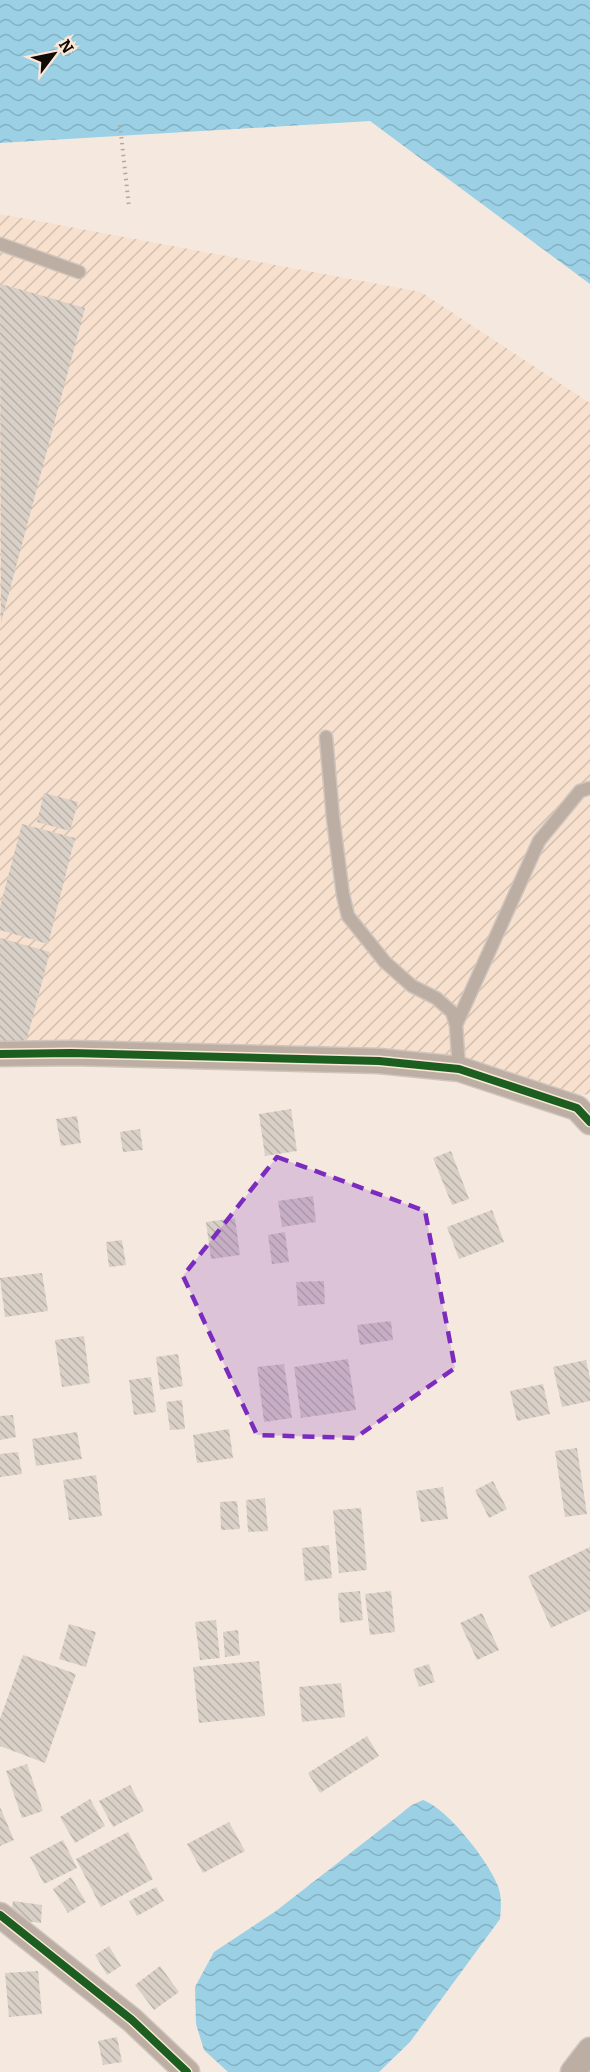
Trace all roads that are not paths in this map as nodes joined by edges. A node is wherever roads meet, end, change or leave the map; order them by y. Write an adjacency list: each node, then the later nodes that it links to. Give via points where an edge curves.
1 (0, 244): 2 (lane)
2 (80, 272)
3 (326, 737): 5 (lane, via 348,916 385,962 412,986 436,998 452,1012)
4 (590, 788): 5 (lane, via 580,791 539,841)
5 (456, 1025): 7 (lane)
6 (0, 1054): 7 (street, via 379,1061)
7 (459, 1069): 8 (street, via 577,1108)
8 (590, 1122)
9 (0, 1915): 11 (street, via 132,2020)
10 (590, 2050): 12 (street)
11 (187, 2072)
12 (573, 2072)

